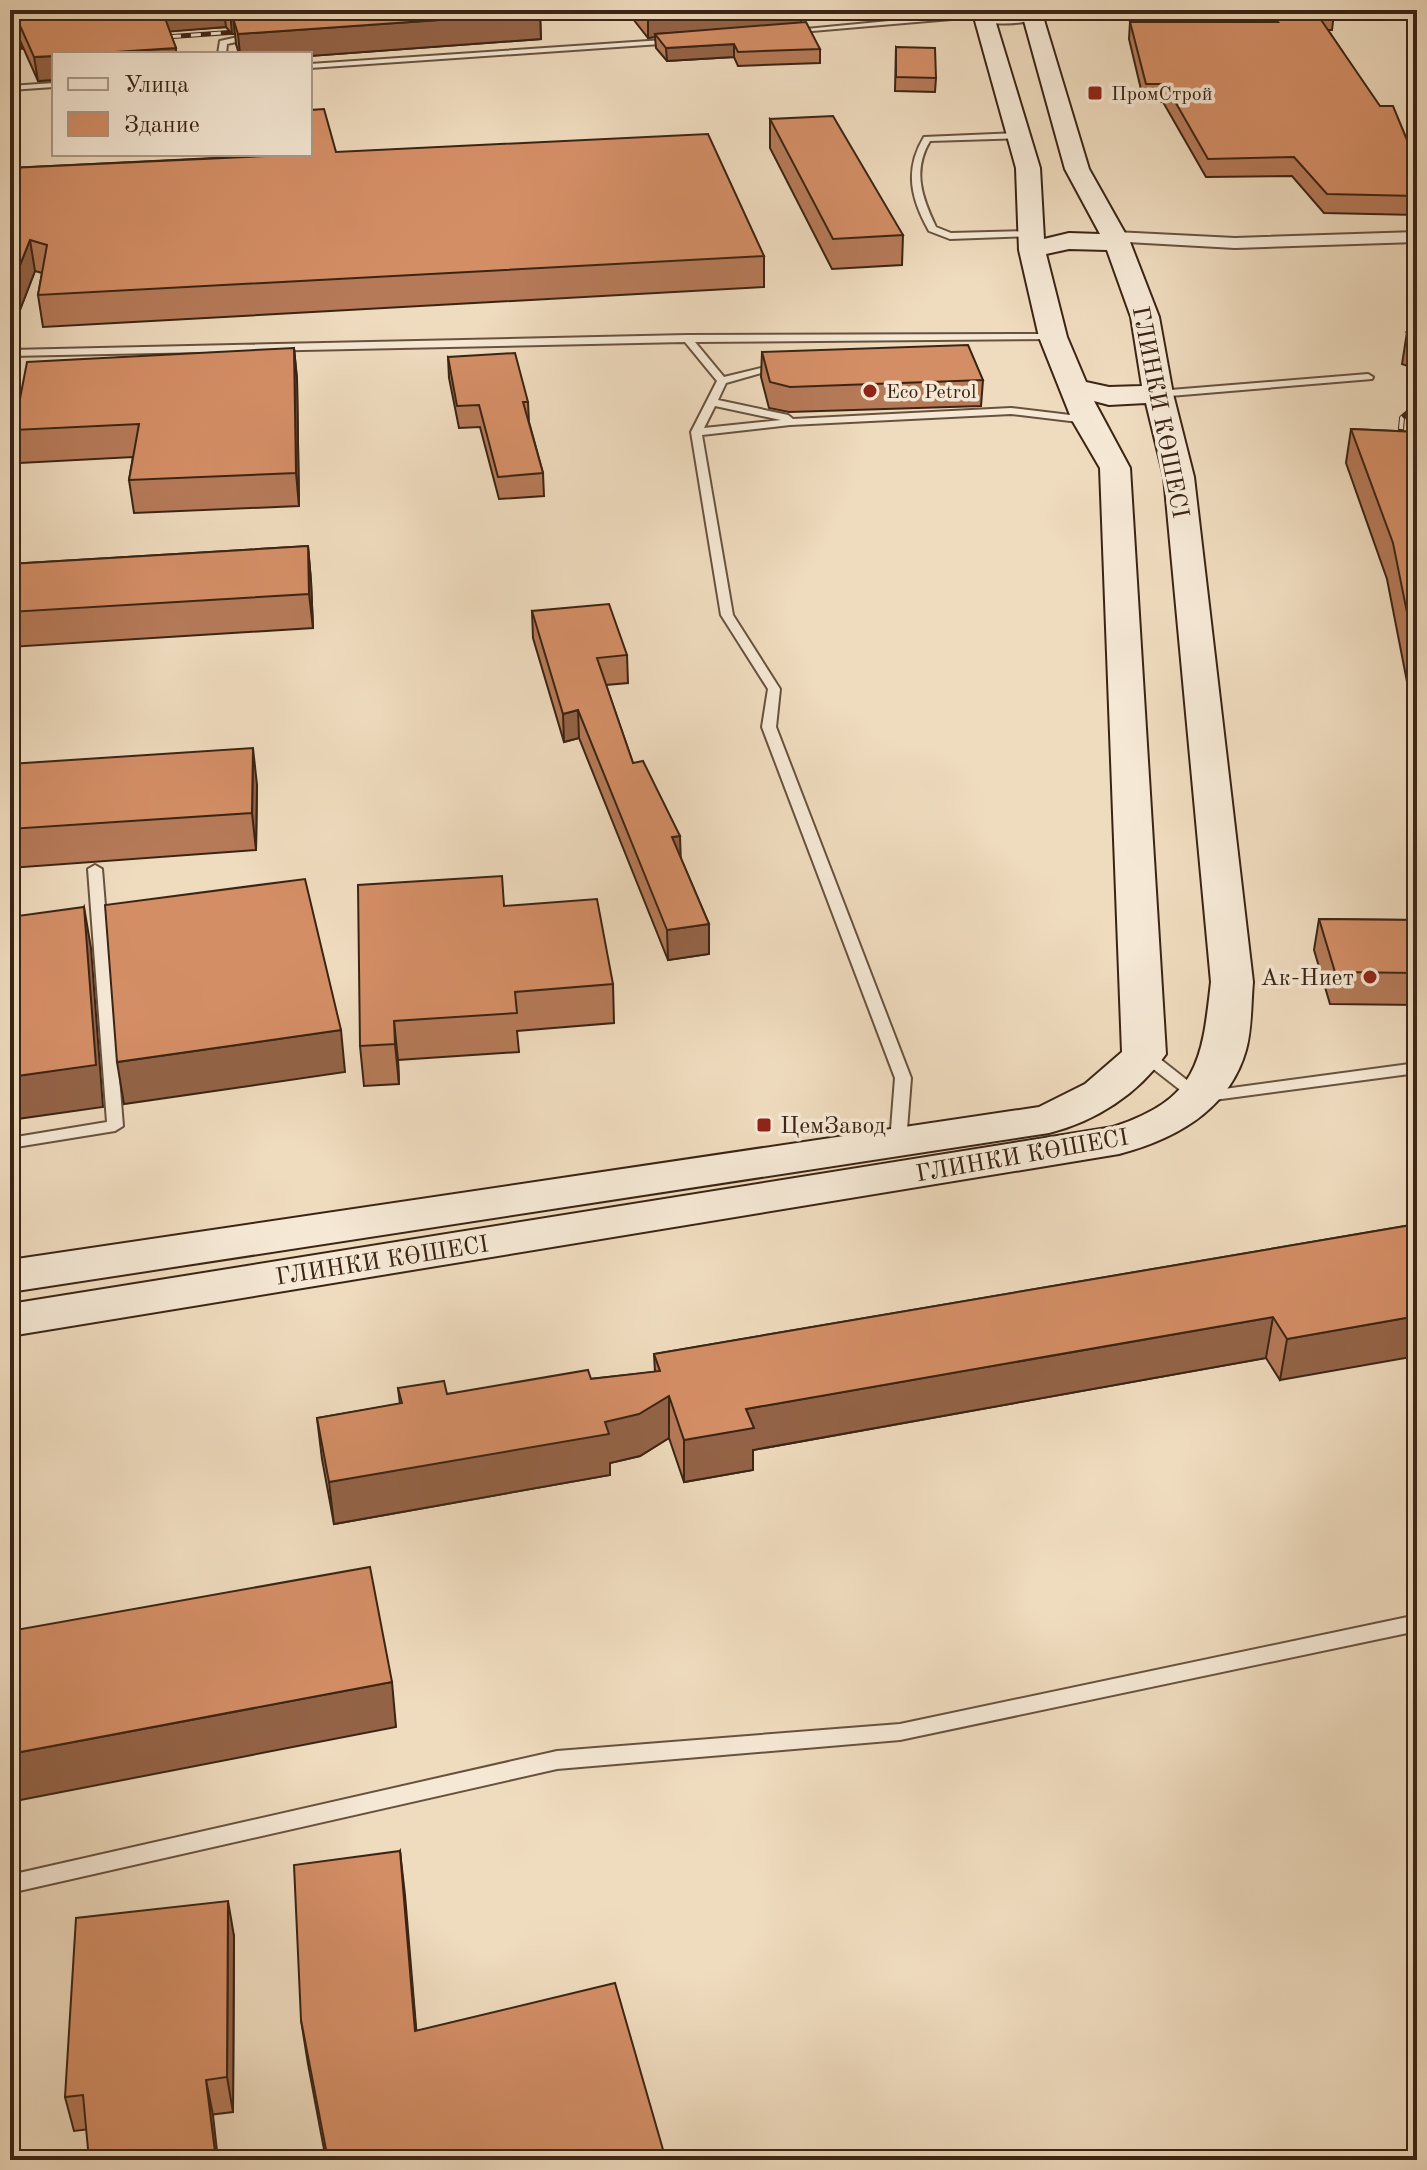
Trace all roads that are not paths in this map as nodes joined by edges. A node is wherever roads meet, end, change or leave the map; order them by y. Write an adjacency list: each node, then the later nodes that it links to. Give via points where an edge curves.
1 (1032, 12): 2 (street); 12 (main road, ГЛИНКИ КӨШЕСІ, via 1077,169)
2 (983, 14): 3 (lane); 10 (main road)
3 (784, 32)
4 (267, 34): 6 (lane, via 229,39 220,46)
5 (691, 40): 7 (lane)
6 (222, 52)
7 (312, 66)
8 (52, 85): 9 (lane)
9 (10, 88)
10 (1019, 136): 13 (main road, via 1028,168); 13 (lane, via 927,139 914,157 915,181 932,229 950,236)
11 (1417, 237): 12 (street, via 1235,243)
12 (1116, 240): 13 (main road); 23 (main road, ГЛИНКИ КӨШЕСІ, via 1145,317)
13 (1032, 242): 15 (main road)
14 (874, 337): 15 (lane); 16 (lane); 17 (lane)
15 (1053, 337): 22 (main road)
16 (687, 338): 18 (lane); 21 (lane)
17 (829, 350)
18 (10, 353)
19 (798, 359): 21 (lane)
20 (1368, 377): 23 (lane)
21 (722, 381): 24 (lane)
22 (1072, 387): 23 (main road, via 1109,396); 25 (main road)
23 (1158, 394): 31 (main road, ГЛИНКИ КӨШЕСІ, via 1179,477 1232,982 1223,1056)
24 (711, 402): 26 (lane); 27 (lane)
25 (1087, 420): 26 (lane, via 1011,411); 29 (main road, via 1115,468)
26 (805, 421): 27 (lane)
27 (696, 432): 32 (lane, via 727,615 774,689 769,727 903,1078)
28 (95, 869): 33 (lane, via 115,1126)
29 (1144, 1054): 31 (lane); 32 (main road, ГЛИНКИ КӨШЕСІ, via 1116,1085 1049,1119)
30 (1417, 1068): 31 (lane)
31 (1199, 1097): 35 (main road, ГЛИНКИ КӨШЕСІ, via 1159,1129 1119,1140)
32 (898, 1142): 34 (main road, ГЛИНКИ КӨШЕСІ)
33 (10, 1143)
34 (10, 1276)
35 (10, 1320)
36 (1417, 1623): 37 (lane, via 900,1732 557,1760)
37 (10, 1884)

